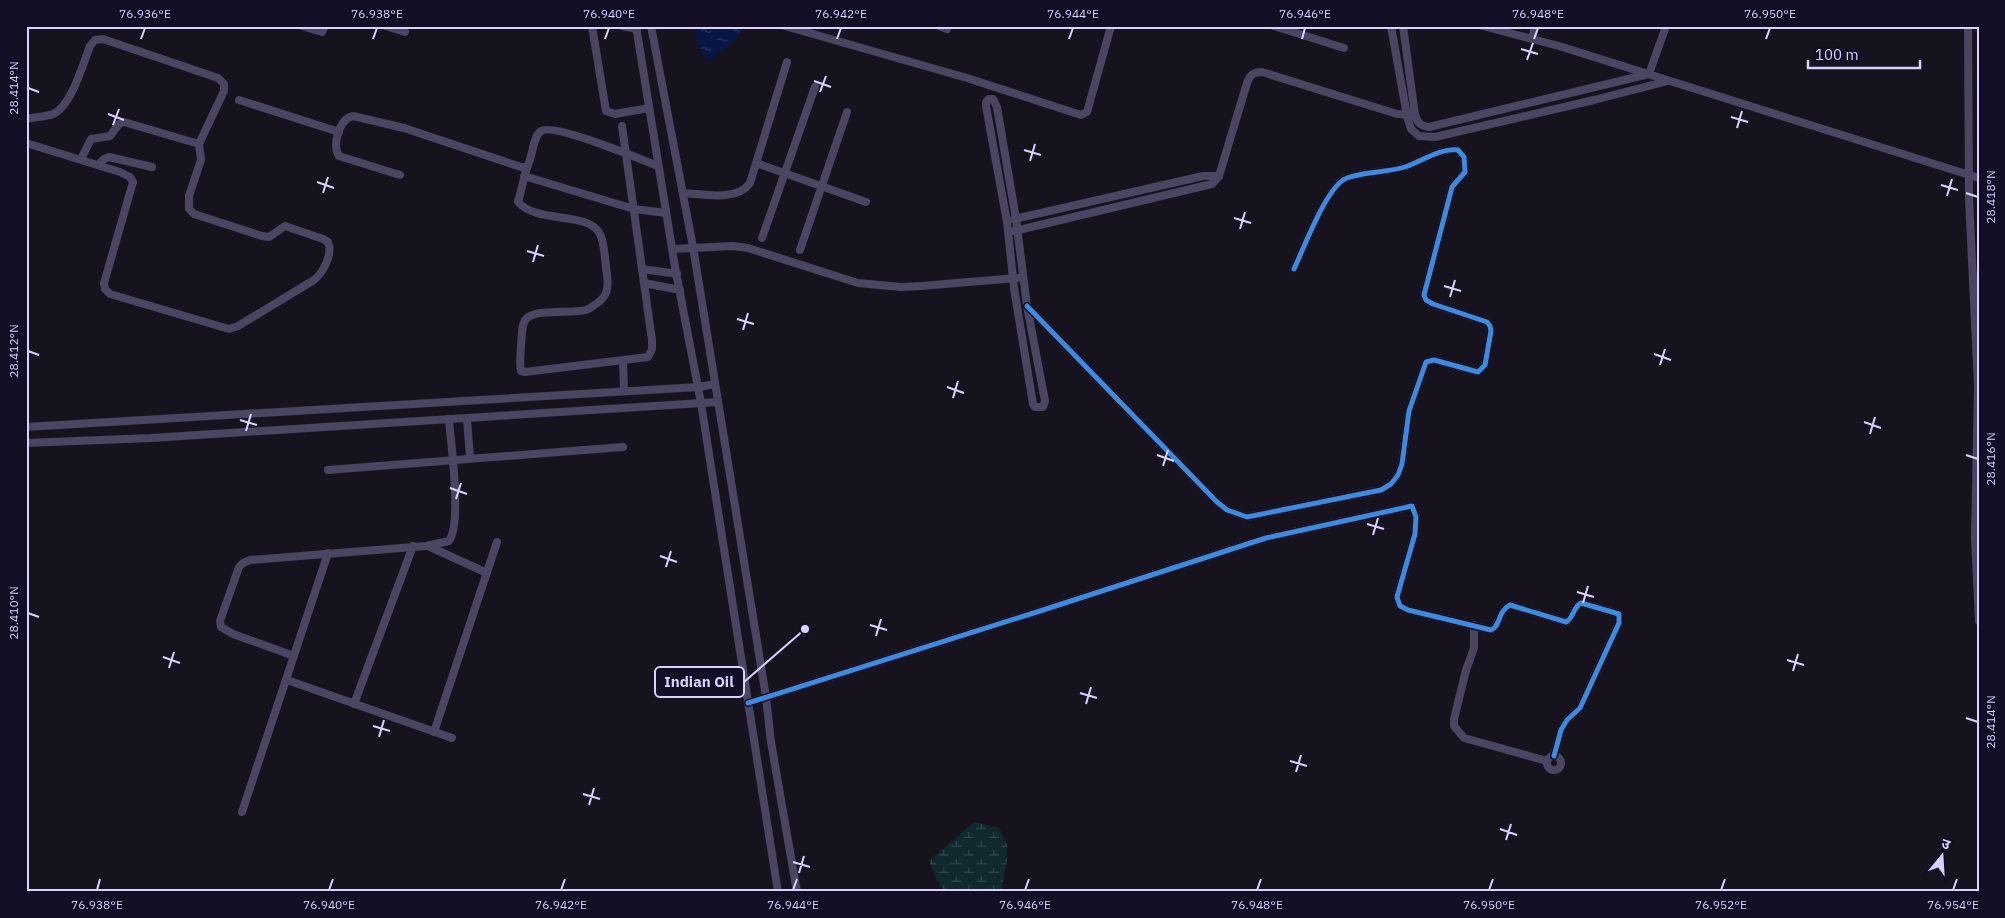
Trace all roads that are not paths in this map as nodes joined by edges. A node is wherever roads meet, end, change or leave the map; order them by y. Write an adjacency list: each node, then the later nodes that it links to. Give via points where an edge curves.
1 (302, 26): 2 (street, via 322,32)
2 (325, 26)
3 (386, 26): 17 (street)
4 (592, 26): 25 (street, via 606,111 615,114)
5 (622, 26): 16 (street)
6 (651, 26): 49 (street)
7 (785, 26): 8 (street, via 967,78 1081,115 1087,112)
8 (1111, 26)
9 (1274, 26): 19 (street)
10 (1391, 26): 27 (street)
11 (1403, 26): 27 (street)
12 (1483, 26): 18 (street)
13 (1535, 26): 18 (street)
14 (1666, 26): 21 (street)
15 (1968, 26): 44 (street)
16 (636, 28): 25 (street)
17 (405, 32)
18 (1532, 39): 21 (street)
19 (1344, 48)
20 (787, 62): 37 (street)
21 (1649, 74): 22 (street); 30 (street, via 1434,126)
22 (1668, 81): 32 (street, via 1435,136); 44 (street)
23 (815, 87): 42 (street)
24 (239, 100): 31 (street)
25 (649, 108): 39 (street)
26 (847, 112): 48 (street)
27 (1411, 115): 30 (street); 32 (street, via 1411,129); 46 (street, via 1255,72 1247,83)
28 (26, 119): 34 (street, via 54,114 62,108 90,46 95,40 103,39 222,81 224,91)
29 (622, 126): 35 (street)
30 (1422, 126): 32 (street)
31 (339, 132): 41 (street, via 343,121 353,116 404,128); 43 (street, via 339,156)
32 (1418, 136)
33 (26, 143): 36 (street)
34 (199, 144): 36 (street, via 124,122 110,136 91,139); 38 (street, via 201,160 188,203 194,214 269,237 285,226 290,227 323,239 330,245 320,276 229,330 110,294 105,289 104,282 133,182 130,177)
35 (627, 154): 39 (street); 41 (street, via 559,131 543,129 538,133); 51 (street)
36 (81, 159): 38 (street)
37 (756, 163): 42 (street); 49 (street, via 745,191 733,194)
38 (98, 165): 40 (street, via 109,157)
39 (658, 166): 52 (street)
40 (152, 167)
41 (527, 167): 45 (street)
42 (784, 173): 48 (street); 57 (street)
43 (400, 175)
44 (1968, 175): 47 (street); 71 (street)
45 (524, 176): 51 (street); 69 (street, via 518,202 524,209 595,226 601,234 608,282 603,299 586,310 530,316 525,320 521,371)
46 (1219, 176): 53 (street, via 1203,176); 55 (street, via 1207,187)
47 (1979, 178)
48 (821, 186): 50 (street); 60 (street)
49 (682, 193): 58 (street)
50 (866, 202)
51 (634, 208): 52 (street); 61 (street)
52 (666, 213): 59 (street)
53 (1016, 219): 54 (street); 54 (street, via 996,107 993,99 989,99 986,106); 55 (street)
54 (1006, 222): 56 (street)
55 (1018, 230): 56 (street); 65 (street)
56 (1008, 232): 64 (street)
57 (762, 238)
58 (693, 248): 59 (street); 64 (street, via 748,248 867,284 900,287); 70 (street)
59 (672, 249): 63 (street)
60 (800, 250)
61 (642, 269): 63 (street); 66 (street)
62 (1294, 270): 68 (street, via 1330,192 1338,183 1347,178 1408,166 1432,154 1458,150 1464,157 1465,172 1452,187 1424,295 1433,304 1487,322 1491,331 1485,365 1478,372 1434,360 1426,362 1409,411 1402,464 1391,484 1381,490 1247,517 1227,510 1217,502)
63 (677, 274): 67 (street)
64 (1013, 278): 65 (street); 68 (street, via 1033,404 1039,408 1045,401)
65 (1023, 278): 68 (street)
66 (644, 283): 67 (street); 69 (street, via 652,349 648,357)
67 (680, 290): 72 (street)
68 (1027, 306)
69 (623, 361): 73 (street)
70 (715, 384): 72 (street); 75 (street)
71 (1978, 386): 74 (street)
72 (699, 387): 73 (street); 76 (street)
73 (624, 391): 79 (street)
74 (1978, 399): 90 (street, via 1975,539)
75 (718, 402): 76 (street); 94 (street)
76 (701, 403): 77 (street); 95 (street)
77 (467, 419): 78 (street); 82 (street)
78 (449, 420): 80 (street); 83 (street)
79 (26, 427)
80 (26, 443)
81 (623, 447): 82 (street)
82 (470, 458): 83 (street)
83 (452, 460): 84 (street); 87 (street, via 456,515 453,535 444,544)
84 (328, 470)
85 (497, 542): 89 (street)
86 (413, 546): 87 (street); 88 (street); 96 (street)
87 (426, 546): 89 (street)
88 (328, 553): 92 (street); 92 (street, via 243,562 224,608 220,622 224,630)
89 (487, 573): 97 (street)
90 (1979, 621)
91 (1474, 625): 94 (street, via 1398,605 1416,524 1412,506 1266,538); 99 (street, via 1493,630 1502,611 1510,605 1566,622 1581,603 1619,614 1619,623 1593,682 1580,708 1566,720); 100 (street, via 1474,648 1454,719 1457,732 1464,738)
92 (294, 656): 93 (street)
93 (286, 680): 96 (street); 101 (street)
94 (765, 695): 95 (street); 103 (street)
95 (748, 701): 102 (street)
96 (354, 704): 97 (street)
97 (434, 732): 98 (street)
98 (452, 738)
99 (1554, 756): 100 (street); 100 (street, via 1561,761 1557,769 1551,769)
100 (1547, 761)
101 (242, 812)
102 (778, 892)
103 (797, 892)

